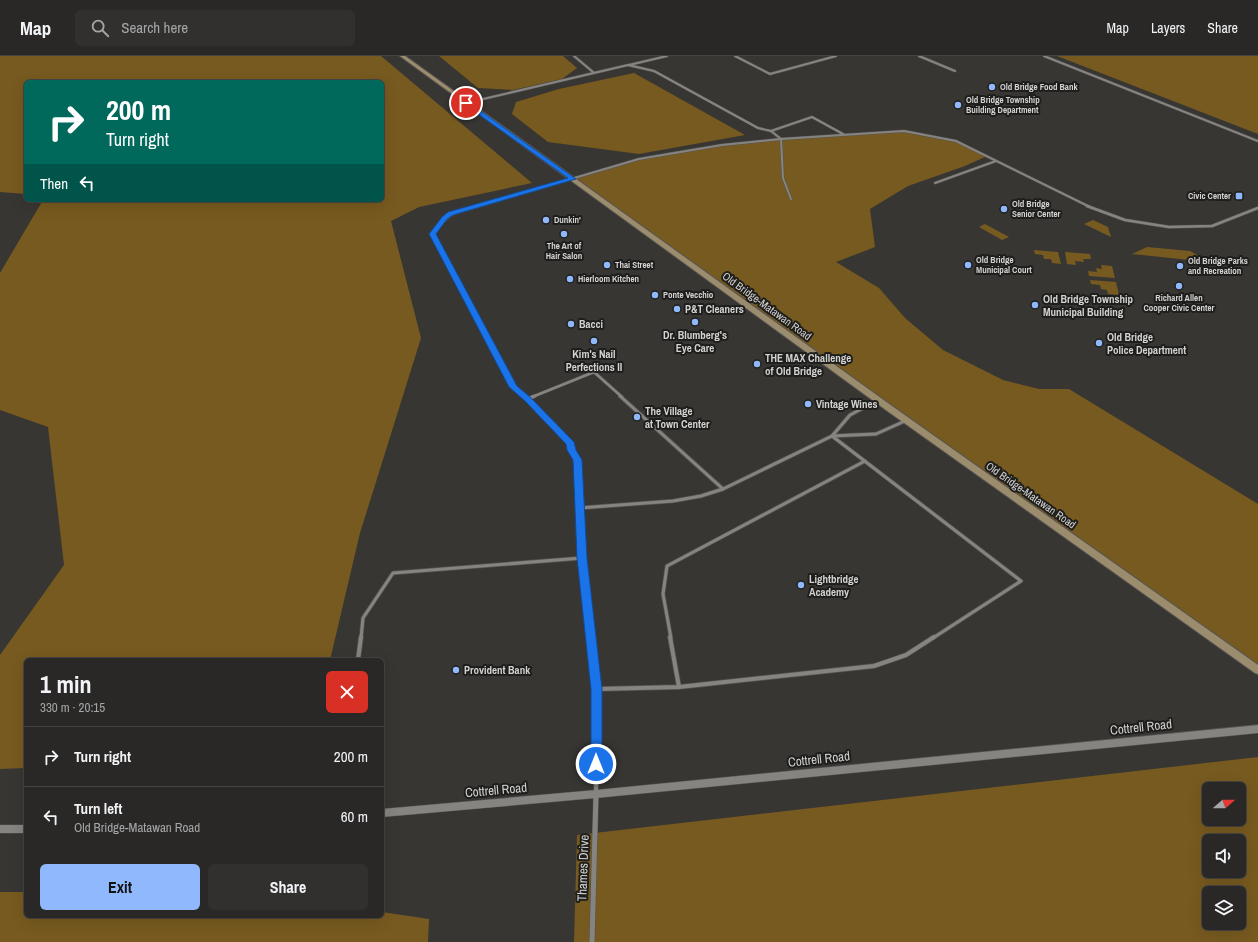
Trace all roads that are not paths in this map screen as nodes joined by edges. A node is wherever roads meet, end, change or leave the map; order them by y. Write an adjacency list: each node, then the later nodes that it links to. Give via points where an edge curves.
1 (402, 56): 11 (main road, Old Bridge-Matawan Road)
2 (574, 56): 10 (lane)
3 (667, 56): 8 (lane)
4 (735, 56): 5 (lane, via 770,74)
5 (836, 56)
6 (919, 56): 9 (lane)
7 (1044, 56): 15 (lane)
8 (628, 65): 10 (lane); 12 (lane, via 654,71 758,128)
9 (955, 71)
10 (593, 72): 11 (lane)
11 (466, 103): 17 (main road, Old Bridge-Matawan Road)
12 (771, 131): 13 (lane, via 812,117); 14 (lane)
13 (843, 134): 14 (lane); 16 (lane, via 904,131 932,135 956,141)
14 (781, 139): 17 (lane, via 722,145 639,159); 19 (lane, via 780,165 785,190)
15 (1258, 141)
16 (996, 161): 18 (lane); 20 (lane, via 1080,203 1125,220 1144,224 1169,227 1212,226)
17 (572, 179): 21 (lane, via 451,214 433,234 513,387); 22 (main road, Old Bridge-Matawan Road)
18 (935, 182)
19 (791, 200)
20 (1258, 208)
21 (528, 399): 26 (lane, via 594,372); 27 (lane, via 570,444 577,460)
22 (878, 400): 23 (main road, Old Bridge-Matawan Road); 24 (lane, via 850,415)
23 (906, 420): 24 (lane, via 876,434); 30 (main road, Old Bridge-Matawan Road)
24 (832, 436): 25 (lane); 26 (lane)
25 (865, 461): 31 (lane, via 666,566 663,594); 31 (lane, via 1020,581 906,655 874,666)
26 (723, 489): 27 (lane, via 673,501)
27 (579, 508): 28 (lane)
28 (582, 558): 29 (lane, via 393,573 363,618); 32 (lane)
29 (358, 658)
30 (1258, 670)
31 (679, 687): 32 (lane)
32 (596, 689): 34 (lane)
33 (1258, 729): 34 (street, Cottrell Road)
34 (596, 794): 35 (street, Cottrell Road); 38 (street, Thames Drive)
35 (384, 813)
36 (0, 829): 37 (street)
37 (24, 829)
38 (592, 942)

